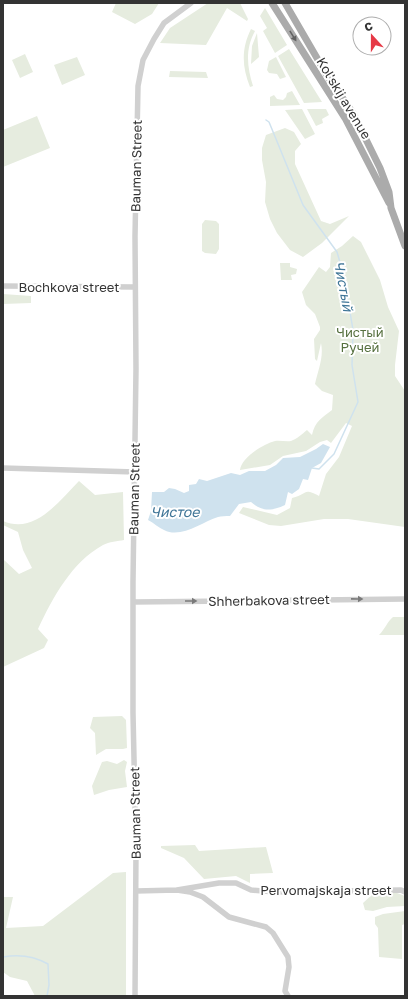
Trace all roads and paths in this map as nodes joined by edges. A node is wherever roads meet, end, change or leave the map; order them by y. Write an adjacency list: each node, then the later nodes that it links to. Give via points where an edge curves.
1 (192, 3): 9 (street, Bauman Street, via 164,23 149,48 140,73)
2 (272, 3): 5 (main road, Kol'skij avenue, one-way to 5, via 345,118)
3 (285, 3): 4 (main road, Kol'skij avenue, via 328,77 353,113)
4 (380, 168): 5 (main road, via 378,173); 6 (main road, Kol'skij avenue, via 389,192)
5 (372, 171): 6 (main road, Kol'skij avenue)
6 (391, 208): 7 (main road, Kol'skij avenue)
7 (405, 246)
8 (3, 286): 9 (street, Bochkova street)
9 (135, 287): 11 (street, Bauman Street)
10 (3, 468): 11 (street)
11 (135, 472): 13 (street, Bauman Street)
12 (405, 599): 13 (street, Shherbakova street, one-way to 12)
13 (133, 602): 15 (street, Bauman Street)
14 (177, 890): 15 (street); 16 (street, Pervomajskaja street, via 219,883 236,883 251,890 275,892); 18 (street, via 202,897 228,917 261,925 270,930 288,957 285,990)
15 (136, 891): 17 (street, Bauman Street)
16 (405, 892)
17 (135, 996)
18 (288, 996)

